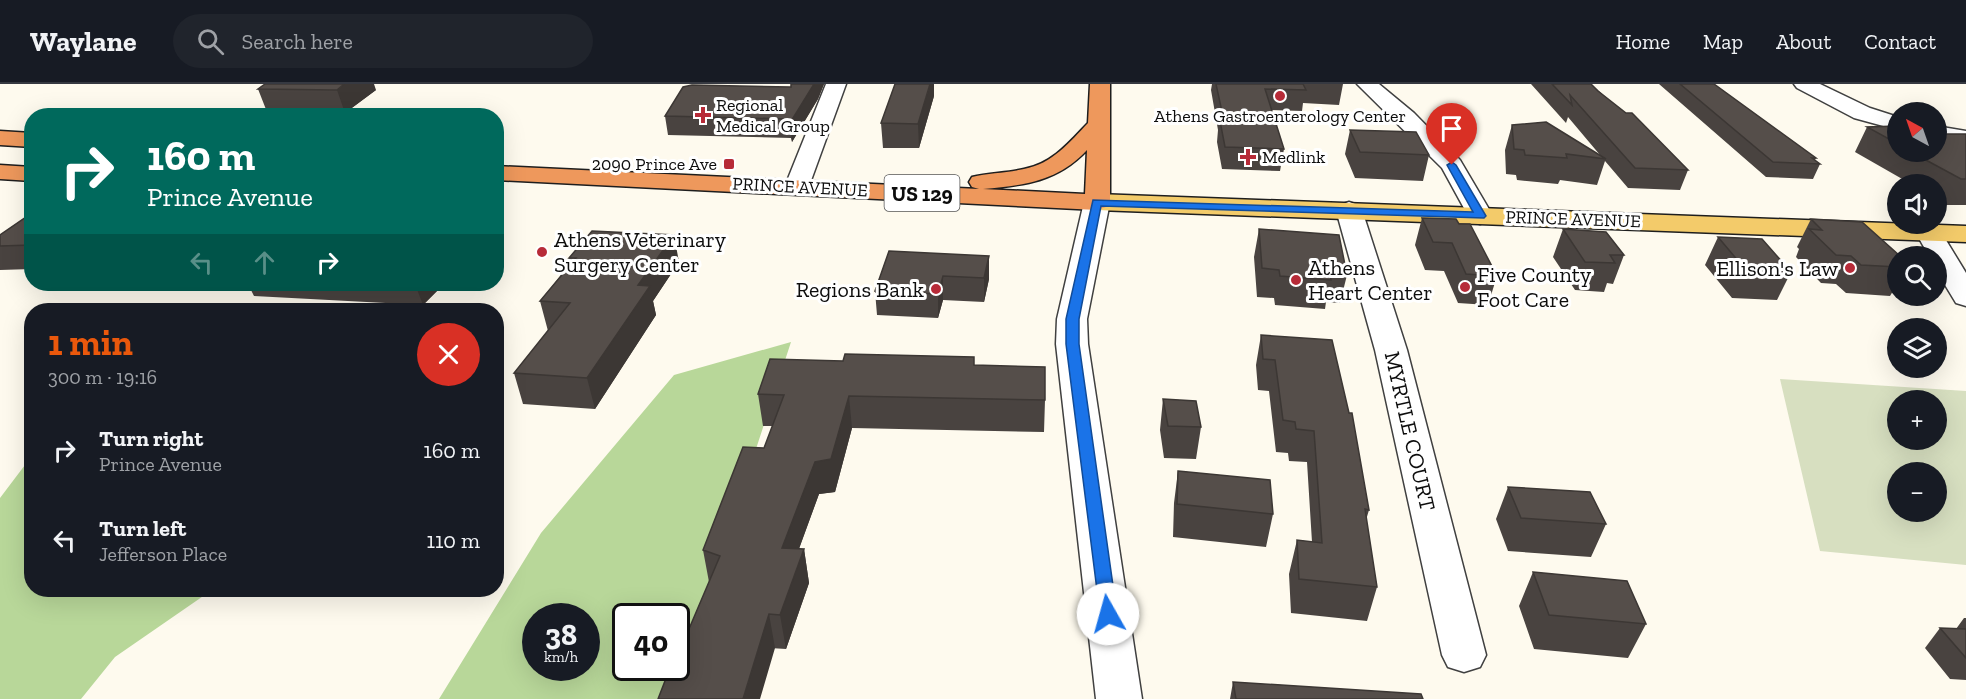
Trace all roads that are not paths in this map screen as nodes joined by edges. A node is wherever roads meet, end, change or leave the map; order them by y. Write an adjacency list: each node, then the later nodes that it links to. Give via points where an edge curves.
1 (837, 84): 16 (street)
2 (1100, 84): 6 (highway)
3 (1367, 84): 20 (street, via 1452,165)
4 (1804, 84): 5 (street, via 1862,113)
5 (1887, 121)
6 (1100, 123): 17 (highway, via 1062,162 1041,172); 18 (highway)
7 (1947, 135): 9 (street)
8 (0, 138): 10 (highway)
9 (1966, 138)
10 (24, 140)
11 (0, 158): 12 (highway)
12 (24, 160)
13 (0, 172): 15 (highway)
14 (504, 173): 16 (highway, PRINCE AVENUE / US 129)
15 (24, 174)
16 (797, 186): 17 (highway, PRINCE AVENUE / US 129)
17 (892, 192): 18 (highway, PRINCE AVENUE / US 129)
18 (1097, 202): 19 (main road, PRINCE AVENUE); 27 (street, via 1072,319 1072,344)
19 (1349, 210): 20 (main road, PRINCE AVENUE); 26 (street, MYRTLE COURT, via 1391,350)
20 (1480, 216): 21 (main road, PRINCE AVENUE)
21 (1887, 231)
22 (1947, 233): 24 (main road, PRINCE AVENUE)
23 (1930, 234): 25 (street)
24 (1966, 234)
25 (1966, 297)
26 (1464, 655)
27 (1119, 699)

